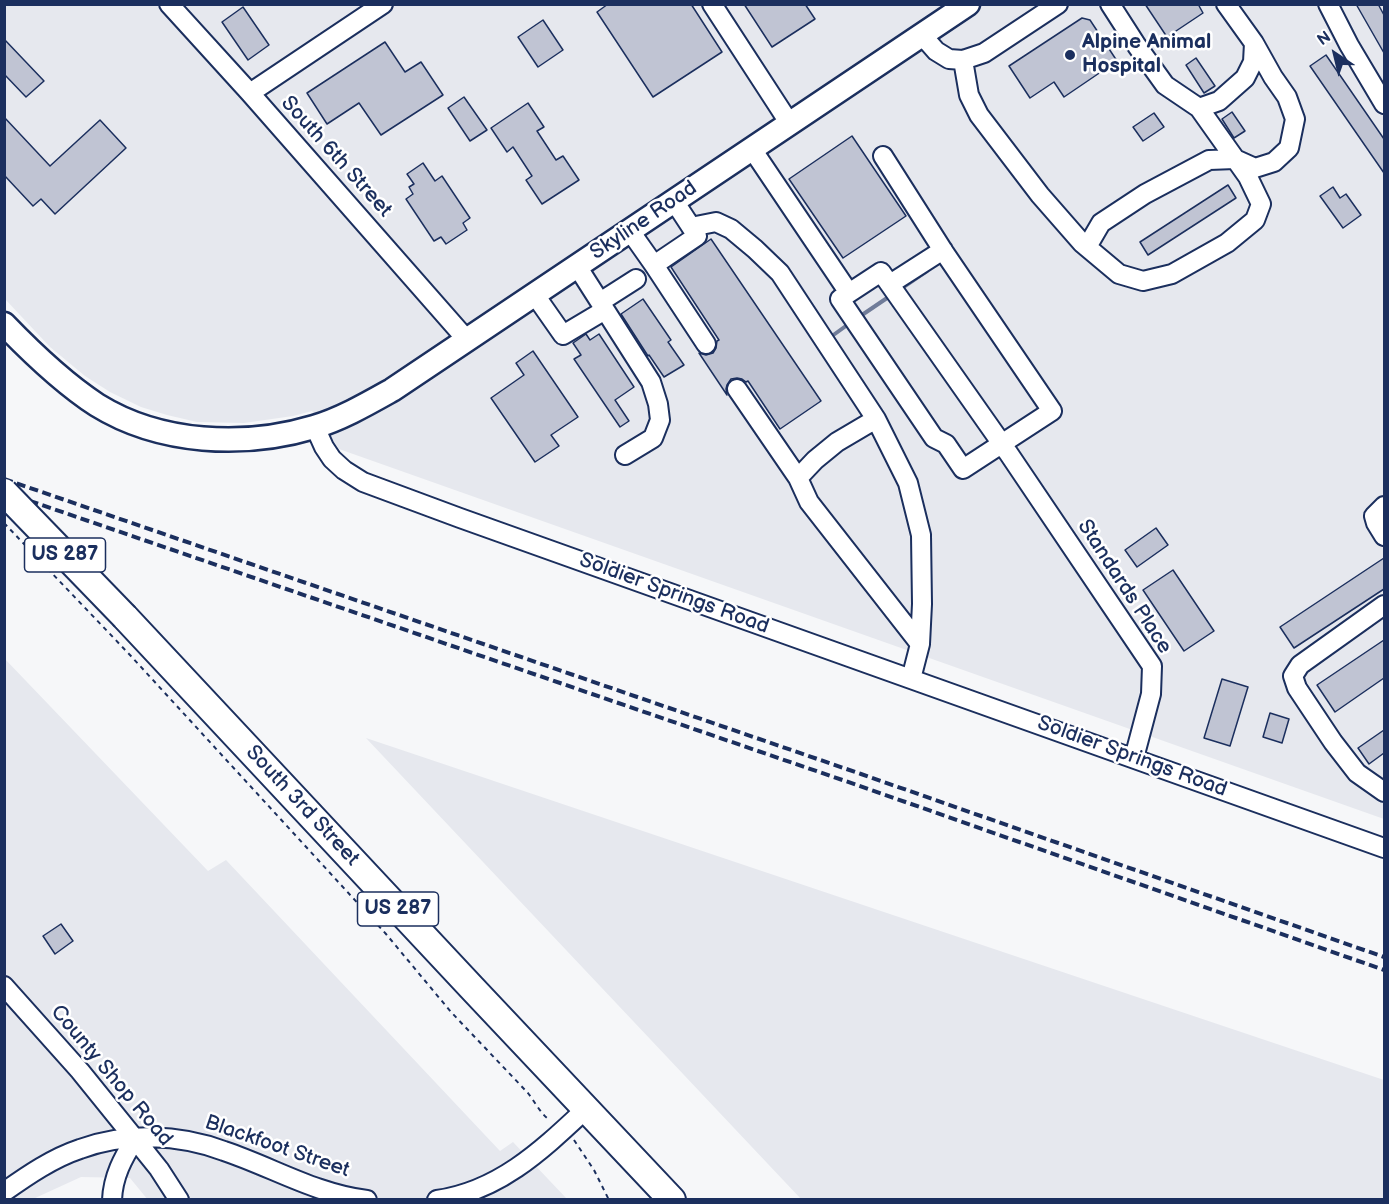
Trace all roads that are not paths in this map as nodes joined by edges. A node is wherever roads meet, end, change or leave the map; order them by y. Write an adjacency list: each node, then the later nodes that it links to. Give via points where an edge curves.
1 (170, 4): 12 (street, South 6th Street)
2 (383, 4): 12 (street)
3 (712, 4): 15 (street)
4 (968, 4): 9 (main road, Skyline Road)
5 (1058, 4): 11 (street, via 984,53)
6 (1110, 4): 14 (street, via 1166,85)
7 (1226, 4): 10 (street)
8 (1328, 4): 13 (street)
9 (922, 35): 11 (street, via 949,59); 15 (main road, Skyline Road)
10 (1254, 43): 14 (street, via 1253,62 1245,78 1219,101); 18 (street, via 1287,97 1295,119 1288,148 1274,162 1256,168)
11 (963, 60): 22 (street, via 969,95 979,115 1040,195)
12 (250, 93): 32 (street, South 6th Street)
13 (1384, 104)
14 (1199, 108): 18 (street)
15 (790, 124): 16 (main road, Skyline Road)
16 (752, 149): 19 (main road, Skyline Road); 28 (street)
17 (883, 156): 23 (street)
18 (1235, 159): 22 (street, via 1209,160 1145,195 1101,223); 22 (street, via 1261,204 1255,220 1227,243 1172,274 1143,281 1119,274)
19 (674, 201): 20 (street); 21 (main road, Skyline Road)
20 (691, 227): 25 (street, via 697,236); 35 (street, via 716,222 731,229 780,273)
21 (630, 231): 24 (main road, Skyline Road); 25 (street)
22 (1087, 247)
23 (943, 250): 27 (street); 37 (street, via 1052,411)
24 (577, 266): 29 (main road, Skyline Road); 30 (street)
25 (654, 266): 33 (street)
26 (636, 279): 30 (street)
27 (890, 284): 28 (street, via 881,272); 37 (street, Standards Place)
28 (849, 293): 37 (street, via 840,299 934,438 946,444 963,469)
29 (535, 295): 30 (street, via 563,335); 32 (main road, Skyline Road)
30 (602, 306): 38 (street, via 651,382 658,404 660,420 653,438)
31 (4, 324): 36 (main road, via 90,400 151,428 182,436 252,440)
32 (467, 340): 36 (main road, Skyline Road, via 392,390)
33 (706, 344)
34 (737, 389): 39 (street)
35 (876, 419): 39 (street, via 837,442); 44 (street, via 908,483 921,536)
36 (315, 427): 45 (street, Soldier Springs Road, via 332,459 363,482)
37 (1006, 448): 46 (street, Standards Place, via 1152,666 1151,694)
38 (625, 455)
39 (798, 478): 44 (street, via 809,502)
40 (4, 492): 50 (highway, South 3rd Street / US 287, bridge)
41 (1384, 506): 42 (street, via 1374,516)
42 (1384, 536)
43 (1384, 605): 47 (street, via 1300,665 1293,676 1297,688 1357,773)
44 (920, 644): 45 (street)
45 (911, 679): 46 (street, Soldier Springs Road)
46 (1134, 758): 48 (street, Soldier Springs Road)
47 (1384, 792)
48 (1384, 848)
49 (4, 986): 51 (street, County Shop Road)
50 (587, 1108): 56 (street, via 518,1168 484,1186); 57 (highway, South 3rd Street / US 287)
51 (135, 1138): 52 (street, Blackfoot Street, via 79,1149); 53 (street, via 114,1180); 54 (street, County Shop Road); 55 (street, Blackfoot Street, via 162,1137 224,1150 302,1183)
52 (4, 1192)
53 (112, 1200)
54 (179, 1200)
55 (367, 1200)
56 (437, 1200)
57 (672, 1200)

